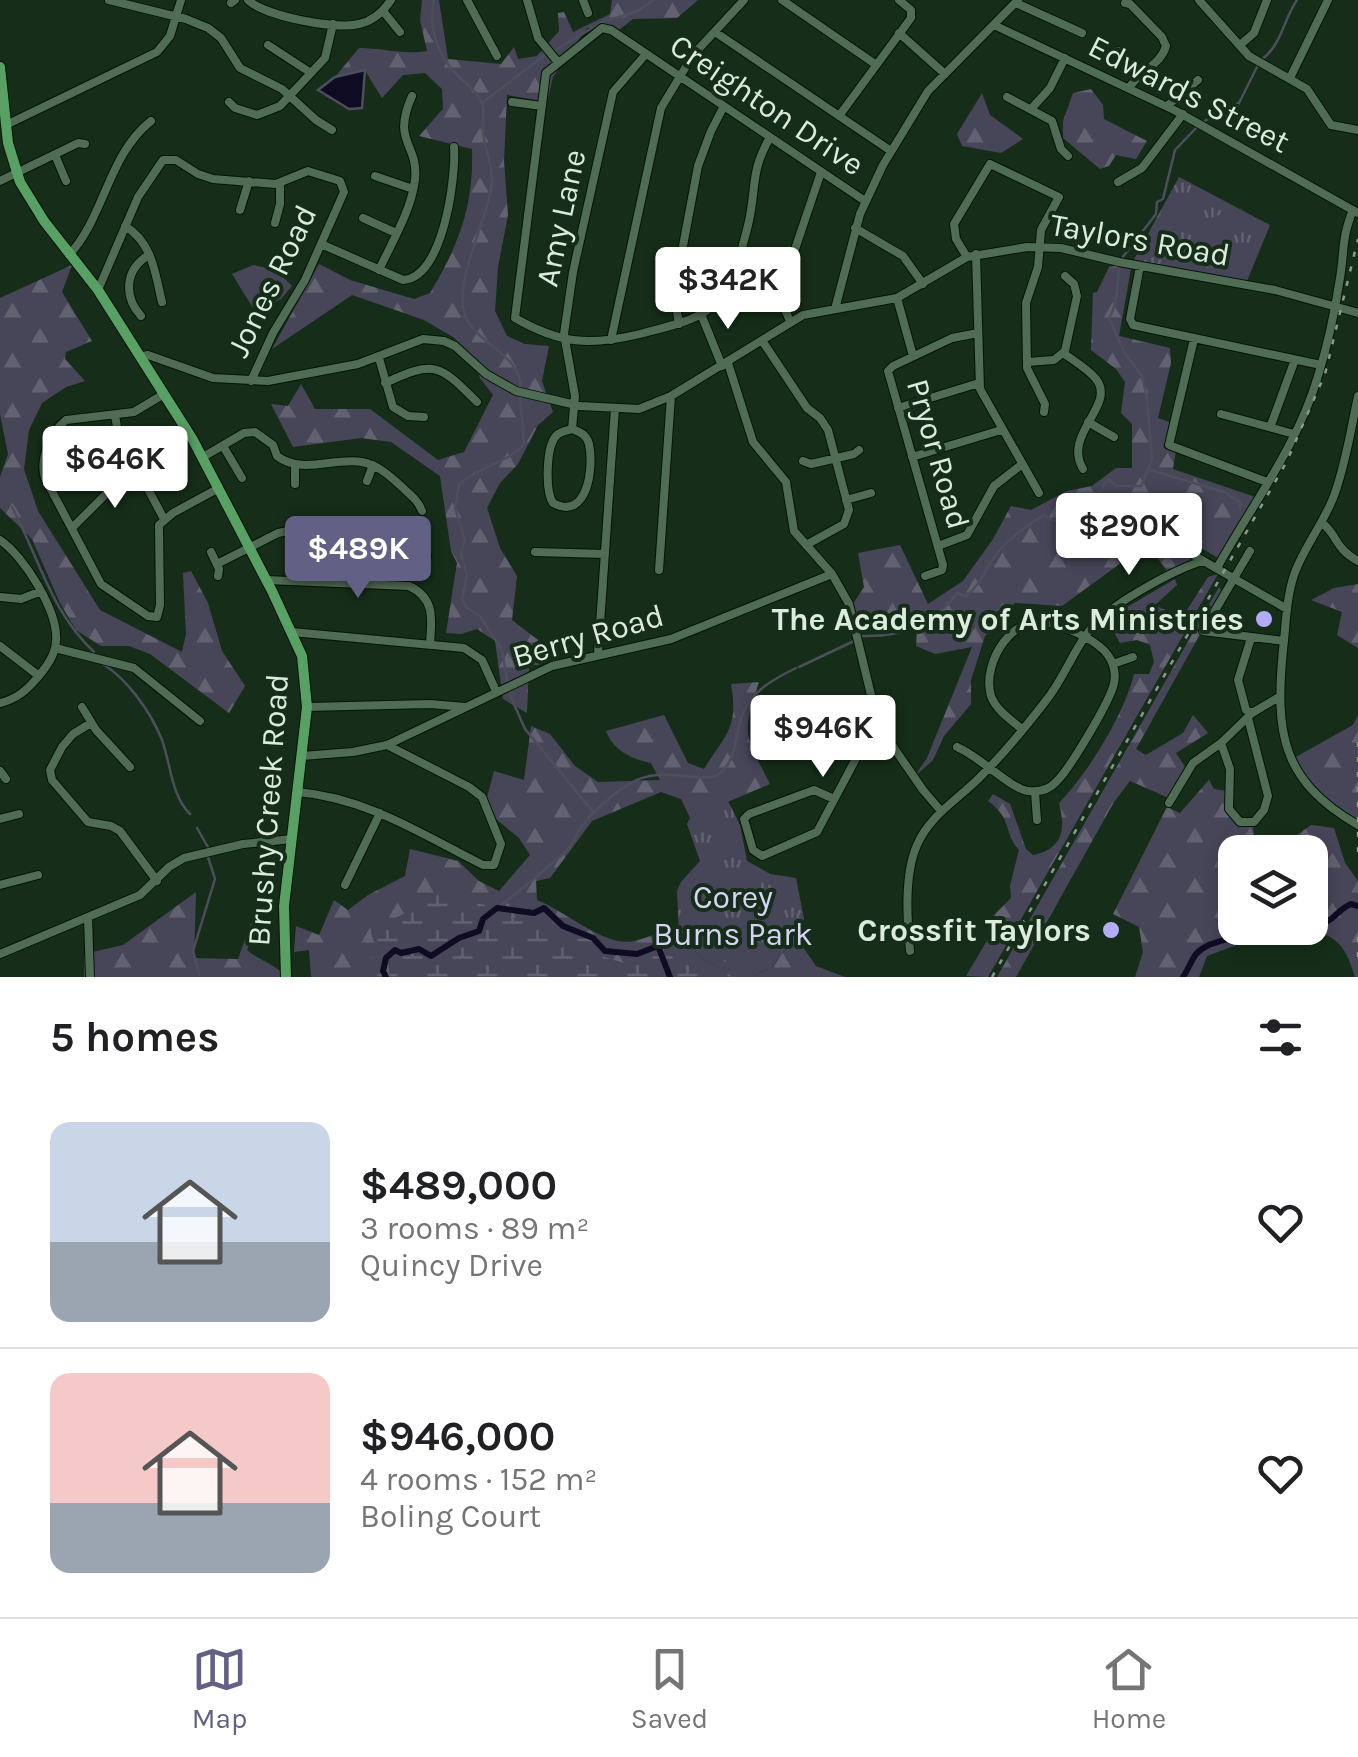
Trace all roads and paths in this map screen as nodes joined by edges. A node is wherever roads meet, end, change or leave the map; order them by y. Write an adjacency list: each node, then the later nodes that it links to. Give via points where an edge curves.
1 (109, 0): 16 (street)
2 (181, 0): 21 (street)
3 (248, 0): 20 (street)
4 (282, 0): 20 (street)
5 (391, 0): 18 (street)
6 (468, 0): 32 (street)
7 (527, 0): 34 (street, via 536,34)
8 (582, 0): 19 (street)
9 (744, 0): 25 (street)
10 (782, 0): 35 (street)
11 (899, 0): 27 (street, via 912,12)
12 (1267, 0): 29 (street, via 1254,33)
13 (1328, 0): 41 (street)
14 (1017, 1): 23 (street); 26 (street)
15 (1202, 1): 29 (street)
16 (136, 3): 21 (street)
17 (1125, 4): 38 (street, via 1165,42 1163,56)
18 (383, 11): 22 (street, via 359,24); 24 (street)
19 (588, 13)
20 (277, 14): 22 (street)
21 (176, 16): 44 (street, via 214,32 240,68); 56 (street, via 157,52)
22 (333, 24): 37 (street, via 328,54)
23 (994, 25): 33 (street, Edwards Street); 39 (street)
24 (400, 32)
25 (715, 32): 40 (street); 54 (street)
26 (1082, 32)
27 (899, 33): 35 (street); 39 (street)
28 (268, 44): 37 (street)
29 (1240, 45): 41 (street)
30 (1119, 51): 38 (street)
31 (646, 54): 34 (street, Creighton Drive, via 603,28); 40 (street, Creighton Drive); 105 (street, Amy Lane, via 613,92 573,272)
32 (497, 56)
33 (1066, 58): 43 (street, Edwards Street); 52 (street)
34 (557, 62): 49 (street, via 546,73)
35 (875, 64): 54 (street)
36 (0, 67): 56 (main road, Brushy Creek Road)
37 (311, 73): 44 (street)
38 (1141, 73): 43 (street)
39 (945, 74): 62 (street)
40 (678, 76): 50 (street, Creighton Drive); 106 (street, via 659,113)
41 (1290, 78): 58 (street, via 1310,92 1331,125)
42 (1198, 80): 51 (street)
43 (1130, 88): 51 (street, Edwards Street)
44 (290, 96): 47 (street, via 261,115); 57 (street)
45 (412, 96): 73 (street, via 402,121 415,170)
46 (1007, 96): 52 (street)
47 (229, 102)
48 (512, 102): 49 (street)
49 (542, 106): 105 (street, via 514,315)
50 (724, 106): 59 (street, Creighton Drive); 102 (street, via 698,166 674,294)
51 (1168, 106): 53 (street, Edwards Street)
52 (1032, 108): 64 (street, via 1055,124)
53 (1183, 114): 71 (street, via 1142,168); 76 (street, Edwards Street)
54 (839, 116): 62 (street)
55 (151, 121): 84 (street, via 125,152 85,236)
56 (6, 124): 66 (main road, Brushy Creek Road)
57 (332, 130)
58 (1358, 130)
59 (770, 138): 65 (street, Creighton Drive); 99 (street, via 755,170 732,281)
60 (85, 144): 63 (street)
61 (454, 147): 88 (street, via 453,195 428,263 411,280)
62 (892, 151): 74 (street)
63 (54, 155): 66 (street); 70 (street)
64 (1068, 156)
65 (821, 172): 74 (street, Creighton Drive); 101 (street, via 782,288)
66 (16, 173): 69 (street); 84 (main road, Brushy Creek Road)
67 (375, 176): 73 (street)
68 (249, 180): 72 (street, Jones Road); 75 (street); 79 (street, Jones Road, via 210,178 163,160)
69 (0, 181)
70 (66, 182)
71 (1118, 182)
72 (280, 184): 78 (street); 82 (street, Jones Road, via 306,171 343,184)
73 (413, 189): 81 (street)
74 (864, 201): 80 (street)
75 (240, 210)
76 (1356, 211): 95 (street, via 1341,242)
77 (363, 218): 81 (street)
78 (275, 224)
79 (126, 226): 85 (street); 91 (street, Jones Road)
80 (855, 228): 90 (street, via 904,256); 96 (street)
81 (396, 233): 88 (street)
82 (321, 244): 88 (street); 116 (street, Jones Road)
83 (1039, 246): 86 (street, Taylors Road); 86 (street, via 1059,196 990,164 955,221 956,239); 87 (street, Taylors Road); 112 (street, via 1026,304)
84 (69, 254): 91 (main road, Brushy Creek Road)
85 (149, 255): 93 (street, via 131,274); 94 (street)
86 (972, 256): 90 (street, Taylors Road); 103 (street)
87 (1140, 266): 95 (street, Taylors Road); 104 (street, via 1131,324)
88 (379, 270)
89 (1065, 276): 108 (street, via 1077,296)
90 (923, 284): 92 (street, Taylors Road)
91 (98, 290): 97 (main road, Brushy Creek Road)
92 (897, 298): 96 (street, Taylors Road); 109 (street)
93 (132, 301): 97 (street); 100 (street)
94 (162, 302)
95 (1334, 305): 98 (street, Taylors Road); 114 (street)
96 (835, 309): 101 (street, Taylors Road)
97 (112, 312): 110 (main road, Brushy Creek Road, via 131,346)
98 (1358, 313)
99 (700, 314): 102 (street); 113 (street)
100 (141, 316)
101 (790, 322): 107 (street, Taylors Road)
102 (679, 324): 106 (street)
103 (978, 333): 109 (street, Pryor Road); 118 (street)
104 (1194, 339): 114 (street); 149 (street, via 1169,445)
105 (566, 340): 106 (street); 123 (street, Amy Lane)
106 (612, 340)
107 (763, 342): 113 (street, Taylors Road); 140 (street, via 807,408 824,422)
108 (1064, 354): 112 (street); 130 (street, via 1100,386)
109 (914, 356): 125 (street, Pryor Road, via 889,370)
110 (147, 357): 116 (street, Taylors Road, via 203,376); 119 (main road, Brushy Creek Road, via 146,369)
111 (379, 358): 116 (street, Taylors Road); 117 (street); 123 (street, Taylors Road, via 422,339 444,341 496,381)
112 (1027, 362): 126 (street)
113 (725, 364): 120 (street, Taylors Road); 161 (street, via 753,442 784,478 793,528)
114 (1321, 365): 134 (street)
115 (1293, 366): 131 (street)
116 (251, 381)
117 (385, 383): 122 (street, via 434,367); 129 (street, via 393,407)
118 (978, 383): 125 (street); 133 (street)
119 (164, 394): 128 (street, via 139,410); 138 (main road, Brushy Creek Road)
120 (670, 396): 124 (street, Taylors Road, via 644,408); 173 (street)
121 (1358, 396): 158 (street)
122 (476, 402)
123 (574, 405): 124 (street, Taylors Road); 132 (street, Amy Lane)
124 (615, 408): 167 (street)
125 (898, 408): 139 (street, Pryor Road)
126 (1044, 412)
127 (1221, 414): 131 (street)
128 (114, 415): 146 (street); 159 (street, via 66,420 44,458 43,473)
129 (424, 417)
130 (1088, 422): 135 (street); 145 (street, via 1076,449)
131 (1271, 425): 134 (street)
132 (572, 429): 132 (street, via 552,445 546,490 561,507 578,504 586,484 590,446)
133 (1001, 430): 139 (street); 142 (street)
134 (1294, 434): 149 (street)
135 (1114, 437)
136 (223, 446): 138 (street); 143 (street, via 255,432); 147 (street)
137 (859, 450): 140 (street)
138 (203, 457): 151 (main road, Brushy Creek Road)
139 (912, 457): 162 (street, Pryor Road)
140 (835, 458): 141 (street); 154 (street)
141 (804, 462)
142 (1021, 464): 153 (street); 162 (street, via 994,486 967,534)
143 (296, 465): 144 (street); 150 (street)
144 (373, 466): 148 (street); 156 (street)
145 (1083, 469)
146 (139, 473): 157 (street); 159 (street)
147 (242, 478)
148 (367, 481)
149 (1267, 482): 172 (street)
150 (294, 484)
151 (219, 488): 157 (street); 163 (main road, Brushy Creek Road)
152 (872, 493): 154 (street)
153 (1038, 493)
154 (846, 500): 161 (street, via 844,524)
155 (1115, 510): 169 (street)
156 (422, 511)
157 (164, 519): 159 (street, via 157,534 160,614 153,618 108,591)
158 (1322, 522): 170 (street, via 1341,550); 181 (street, via 1293,577)
159 (72, 528)
160 (0, 540): 179 (street, via 18,554)
161 (806, 545): 174 (street)
162 (938, 546): 176 (street, Pryor Road, via 943,569)
163 (250, 547): 168 (street, via 288,530 348,532 399,554); 171 (street); 178 (main road, Brushy Creek Road)
164 (1250, 551): 177 (street)
165 (210, 552): 171 (street)
166 (535, 552): 167 (street)
167 (605, 554): 189 (street)
168 (427, 556)
169 (1203, 561): 172 (street); 184 (street, via 1104,615)
170 (1358, 561)
171 (217, 564): 175 (street)
172 (1218, 568): 177 (street)
173 (659, 570)
174 (832, 574): 189 (street, Berry Road, via 678,636); 200 (street, via 851,609)
175 (218, 576)
176 (925, 576)
177 (1234, 579): 181 (street); 183 (street, via 1204,632)
178 (267, 580): 182 (main road, Brushy Creek Road); 186 (street, via 409,586 429,604)
179 (40, 592): 180 (street); 188 (street, via 54,622)
180 (0, 598)
181 (1287, 609): 185 (street)
182 (292, 632): 186 (street); 196 (main road, Brushy Creek Road, via 304,664)
183 (1251, 638): 185 (street); 199 (street, via 1238,680)
184 (1086, 639): 191 (street); 203 (street); 203 (street, via 1034,620 1008,636 990,690 997,707)
185 (1284, 641): 194 (street)
186 (430, 643): 193 (street, via 474,652)
187 (0, 646): 192 (street)
188 (56, 648): 192 (street); 201 (street, via 134,668)
189 (598, 653): 193 (street, Berry Road)
190 (1133, 657): 191 (street)
191 (1113, 664): 211 (street, via 1112,688 1080,746 1057,782)
192 (39, 676): 195 (street, via 19,696)
193 (504, 687): 197 (street, Berry Road)
194 (1279, 696): 199 (street); 219 (street, via 1282,732 1295,765 1321,800)
195 (0, 703)
196 (306, 707): 197 (street); 207 (main road, Brushy Creek Road)
197 (465, 707): 205 (street, Berry Road)
198 (82, 708): 202 (street)
199 (1250, 716): 204 (street); 204 (street, via 1268,800 1254,822 1238,820 1229,809 1230,769)
200 (878, 718): 212 (street); 214 (street)
201 (200, 721)
202 (91, 724): 209 (street); 222 (street, via 62,747 52,780 88,822 120,831)
203 (1022, 730): 208 (street)
204 (1222, 743): 213 (street, via 1190,765)
205 (387, 746): 207 (street, Berry Road); 215 (street, via 480,794 501,852 487,867)
206 (957, 747): 208 (street)
207 (302, 756): 210 (main road, Brushy Creek Road)
208 (990, 766): 211 (street, via 1016,788); 214 (street)
209 (130, 768)
210 (298, 792): 215 (street); 220 (main road, Brushy Creek Road)
211 (1035, 792): 218 (street)
212 (834, 798): 212 (street, via 814,790 749,814 744,818 753,850 762,856 812,836)
213 (1169, 803)
214 (941, 810): 226 (street, via 914,855)
215 (380, 813): 224 (street)
216 (20, 814): 217 (street)
217 (0, 819)
218 (1037, 820)
219 (1358, 826)
220 (292, 839): 222 (street, via 184,858); 229 (main road, Brushy Creek Road, via 282,939)
221 (38, 875): 223 (street)
222 (157, 881): 225 (street)
223 (0, 884)
224 (346, 885)
225 (88, 918): 227 (street); 228 (street)
226 (910, 950)
227 (0, 954)
228 (90, 977)
229 (286, 977)

